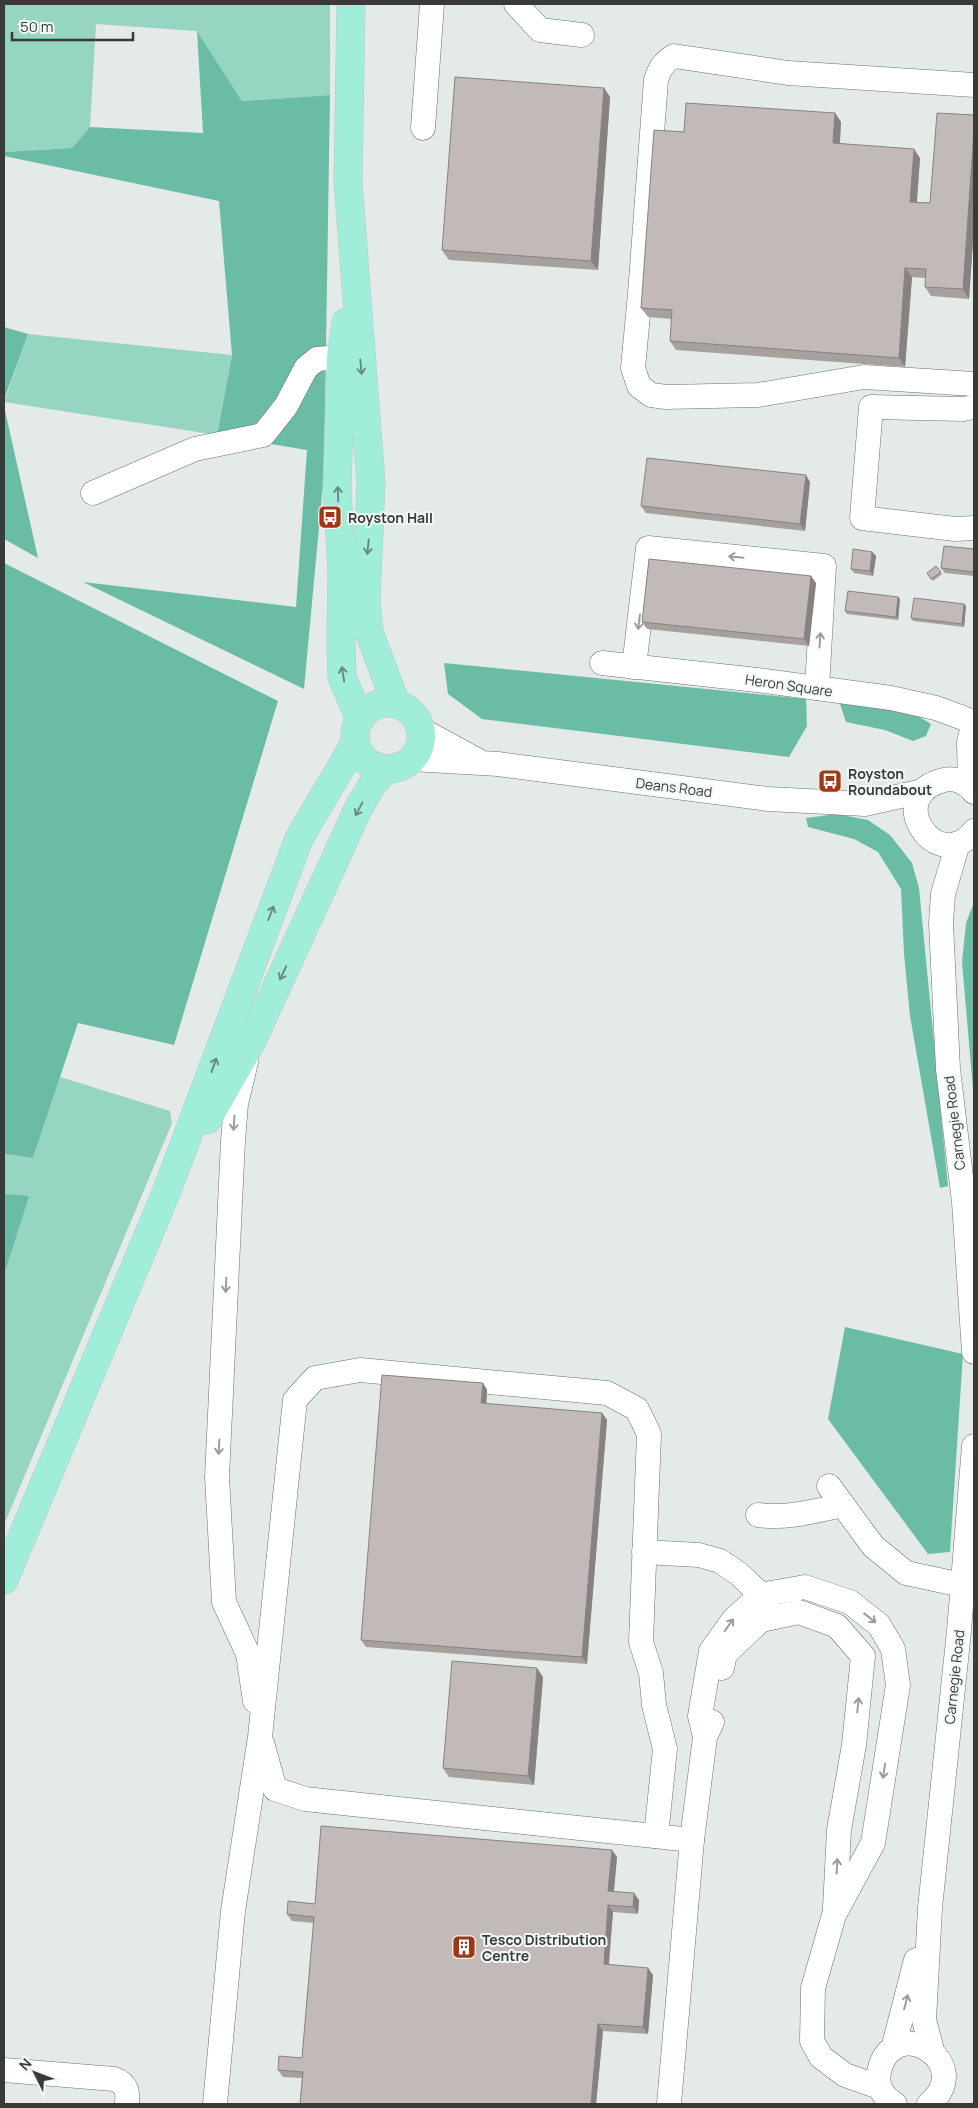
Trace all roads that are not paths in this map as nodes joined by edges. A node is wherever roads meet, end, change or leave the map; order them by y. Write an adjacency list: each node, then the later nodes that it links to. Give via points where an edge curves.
1 (352, 4): 7 (main road, via 348,182)
2 (432, 4): 6 (street)
3 (516, 4): 4 (street, via 540,30)
4 (582, 35)
5 (974, 85): 9 (street, via 788,73 674,56 664,62 656,80 632,368 639,386 651,395 666,398 758,395 864,377)
6 (423, 128)
7 (354, 266): 8 (main road); 16 (main road, one-way to 16, via 371,483 366,602 369,632)
8 (342, 357): 11 (street, via 317,359 306,368 286,406 263,435 195,449); 19 (main road, one-way to 8, via 342,677 338,489)
9 (974, 384)
10 (974, 407): 12 (street, via 871,407 862,518 955,529)
11 (94, 493)
12 (974, 528)
13 (602, 663): 14 (street, Heron Square)
14 (634, 667): 15 (street, Heron Square); 15 (street, one-way to 14, via 824,566 648,548)
15 (817, 688): 18 (street, Heron Square, via 936,708)
16 (396, 704): 17 (main road, via 414,716); 19 (main road, via 386,703 368,710)
17 (420, 729): 20 (main road, via 420,745); 21 (street, Deans Road)
18 (972, 729): 23 (street); 24 (street)
19 (357, 730): 22 (main road, via 360,754 367,762); 31 (main road, one-way to 19, via 299,839 336,778)
20 (412, 759): 21 (street, Deans Road); 22 (main road, via 404,766)
21 (483, 763): 26 (street, Deans Road, via 768,799)
22 (386, 769): 30 (main road, one-way to 30, via 358,809)
23 (947, 779): 24 (street, via 960,781); 25 (street, Deans Road, via 934,782)
24 (972, 790)
25 (923, 791): 26 (street, Deans Road); 27 (street, Carnegie Road, via 915,812)
26 (865, 804): 27 (street, Deans Road)
27 (924, 831): 28 (street, Deans Road, via 944,844); 29 (street, Carnegie Road)
28 (966, 837): 29 (street, Carnegie Road)
29 (943, 894): 32 (street, Carnegie Road, via 941,923 948,1069 964,1202)
30 (252, 1041): 31 (main road); 43 (street, one-way to 43, via 236,1104 233,1141 217,1477 224,1602 248,1654)
31 (166, 1193): 38 (main road)
32 (974, 1352)
33 (974, 1446): 39 (street, Carnegie Road)
34 (829, 1486): 35 (street)
35 (843, 1505): 36 (street, via 794,1515); 39 (street, via 873,1546 906,1573)
36 (758, 1515)
37 (644, 1552): 40 (street, via 699,1555 720,1561); 43 (street, via 649,1434 637,1409 607,1393 360,1370 315,1378 295,1400); 44 (street, via 640,1642 651,1673 654,1705 665,1748)
38 (4, 1580)
39 (962, 1585): 46 (street, Carnegie Road)
40 (761, 1594): 41 (street); 42 (street, one-way to 40, via 700,1716 711,1651 734,1619); 47 (street, one-way to 47, via 806,1587 850,1602 878,1624 893,1649 898,1684 873,1843)
41 (770, 1618): 42 (street, via 761,1620 724,1654 715,1717); 47 (street, one-way to 41, via 839,1830 854,1745 863,1656 837,1626 799,1612)
42 (705, 1736): 45 (street)
43 (260, 1737): 44 (street, via 275,1789 305,1799); 52 (street, via 233,1911)
44 (656, 1836): 45 (street)
45 (692, 1840): 53 (street)
46 (930, 1908): 48 (street, Carnegie Road, via 924,2020); 50 (street, Carnegie Road, one-way to 46)
47 (834, 1915): 50 (street, via 814,1988 812,2041 821,2056 845,2076)
48 (932, 2050): 50 (street, via 909,2043); 54 (street, Carnegie Road, via 940,2058 945,2080 942,2090)
49 (4, 2070): 51 (street, via 114,2079 124,2083 128,2092)
50 (888, 2085)
51 (127, 2104)
52 (215, 2104)
53 (669, 2104)
54 (929, 2104)

